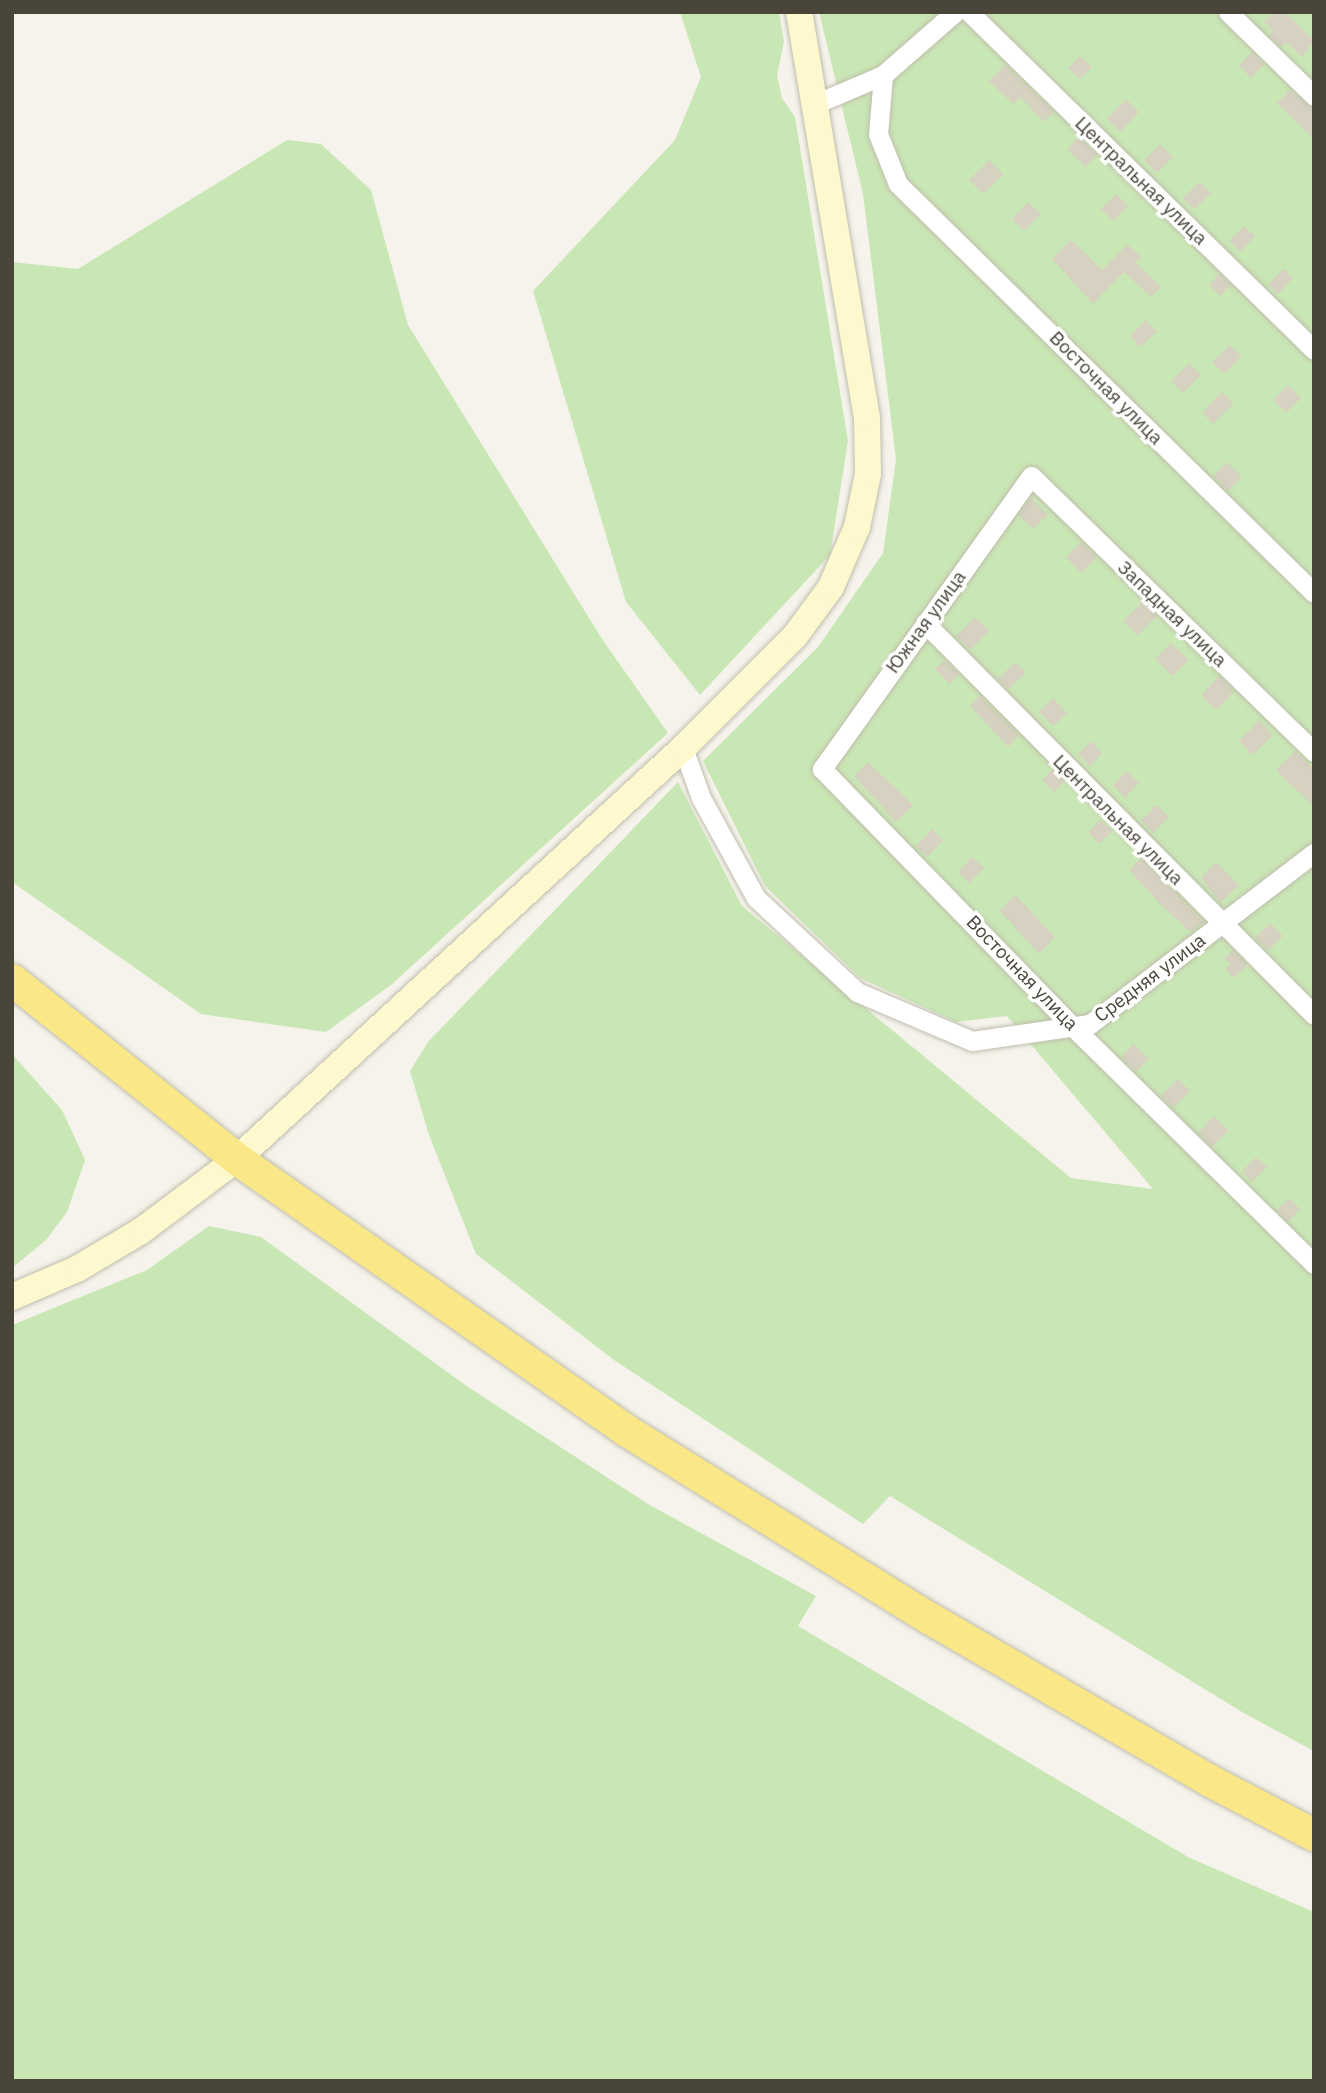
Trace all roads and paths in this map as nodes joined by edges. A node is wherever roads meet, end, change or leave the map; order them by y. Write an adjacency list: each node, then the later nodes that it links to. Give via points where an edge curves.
1 (799, 12): 7 (main road)
2 (955, 12): 5 (street)
3 (969, 12): 8 (street, Центральная улица)
4 (1228, 12): 6 (street)
5 (883, 75): 7 (street); 10 (street, Восточная улица, via 878,134 898,184)
6 (1314, 96)
7 (815, 104): 12 (main road, via 867,418 868,474 860,514 831,587 794,636)
8 (1314, 350)
9 (1031, 476): 11 (street, Южная улица); 13 (street, Западная улица)
10 (1314, 593)
11 (925, 623): 14 (street, Южная улица); 16 (street, Центральная улица)
12 (683, 748): 19 (street, Средняя улица, via 701,798 756,898 857,992 972,1041); 20 (main road)
13 (1314, 752)
14 (822, 769): 19 (street, Восточная улица)
15 (1314, 853): 16 (street, Средняя улица)
16 (1221, 924): 18 (street, Центральная улица); 19 (street, Средняя улица, via 1090,1024)
17 (12, 980): 20 (highway)
18 (1314, 1015)
19 (1074, 1028): 21 (street, Восточная улица)
20 (237, 1159): 22 (main road, via 141,1231 77,1269); 23 (highway, via 517,1356 736,1501 1111,1724)
21 (1314, 1264)
22 (12, 1297)
23 (1314, 1835)

